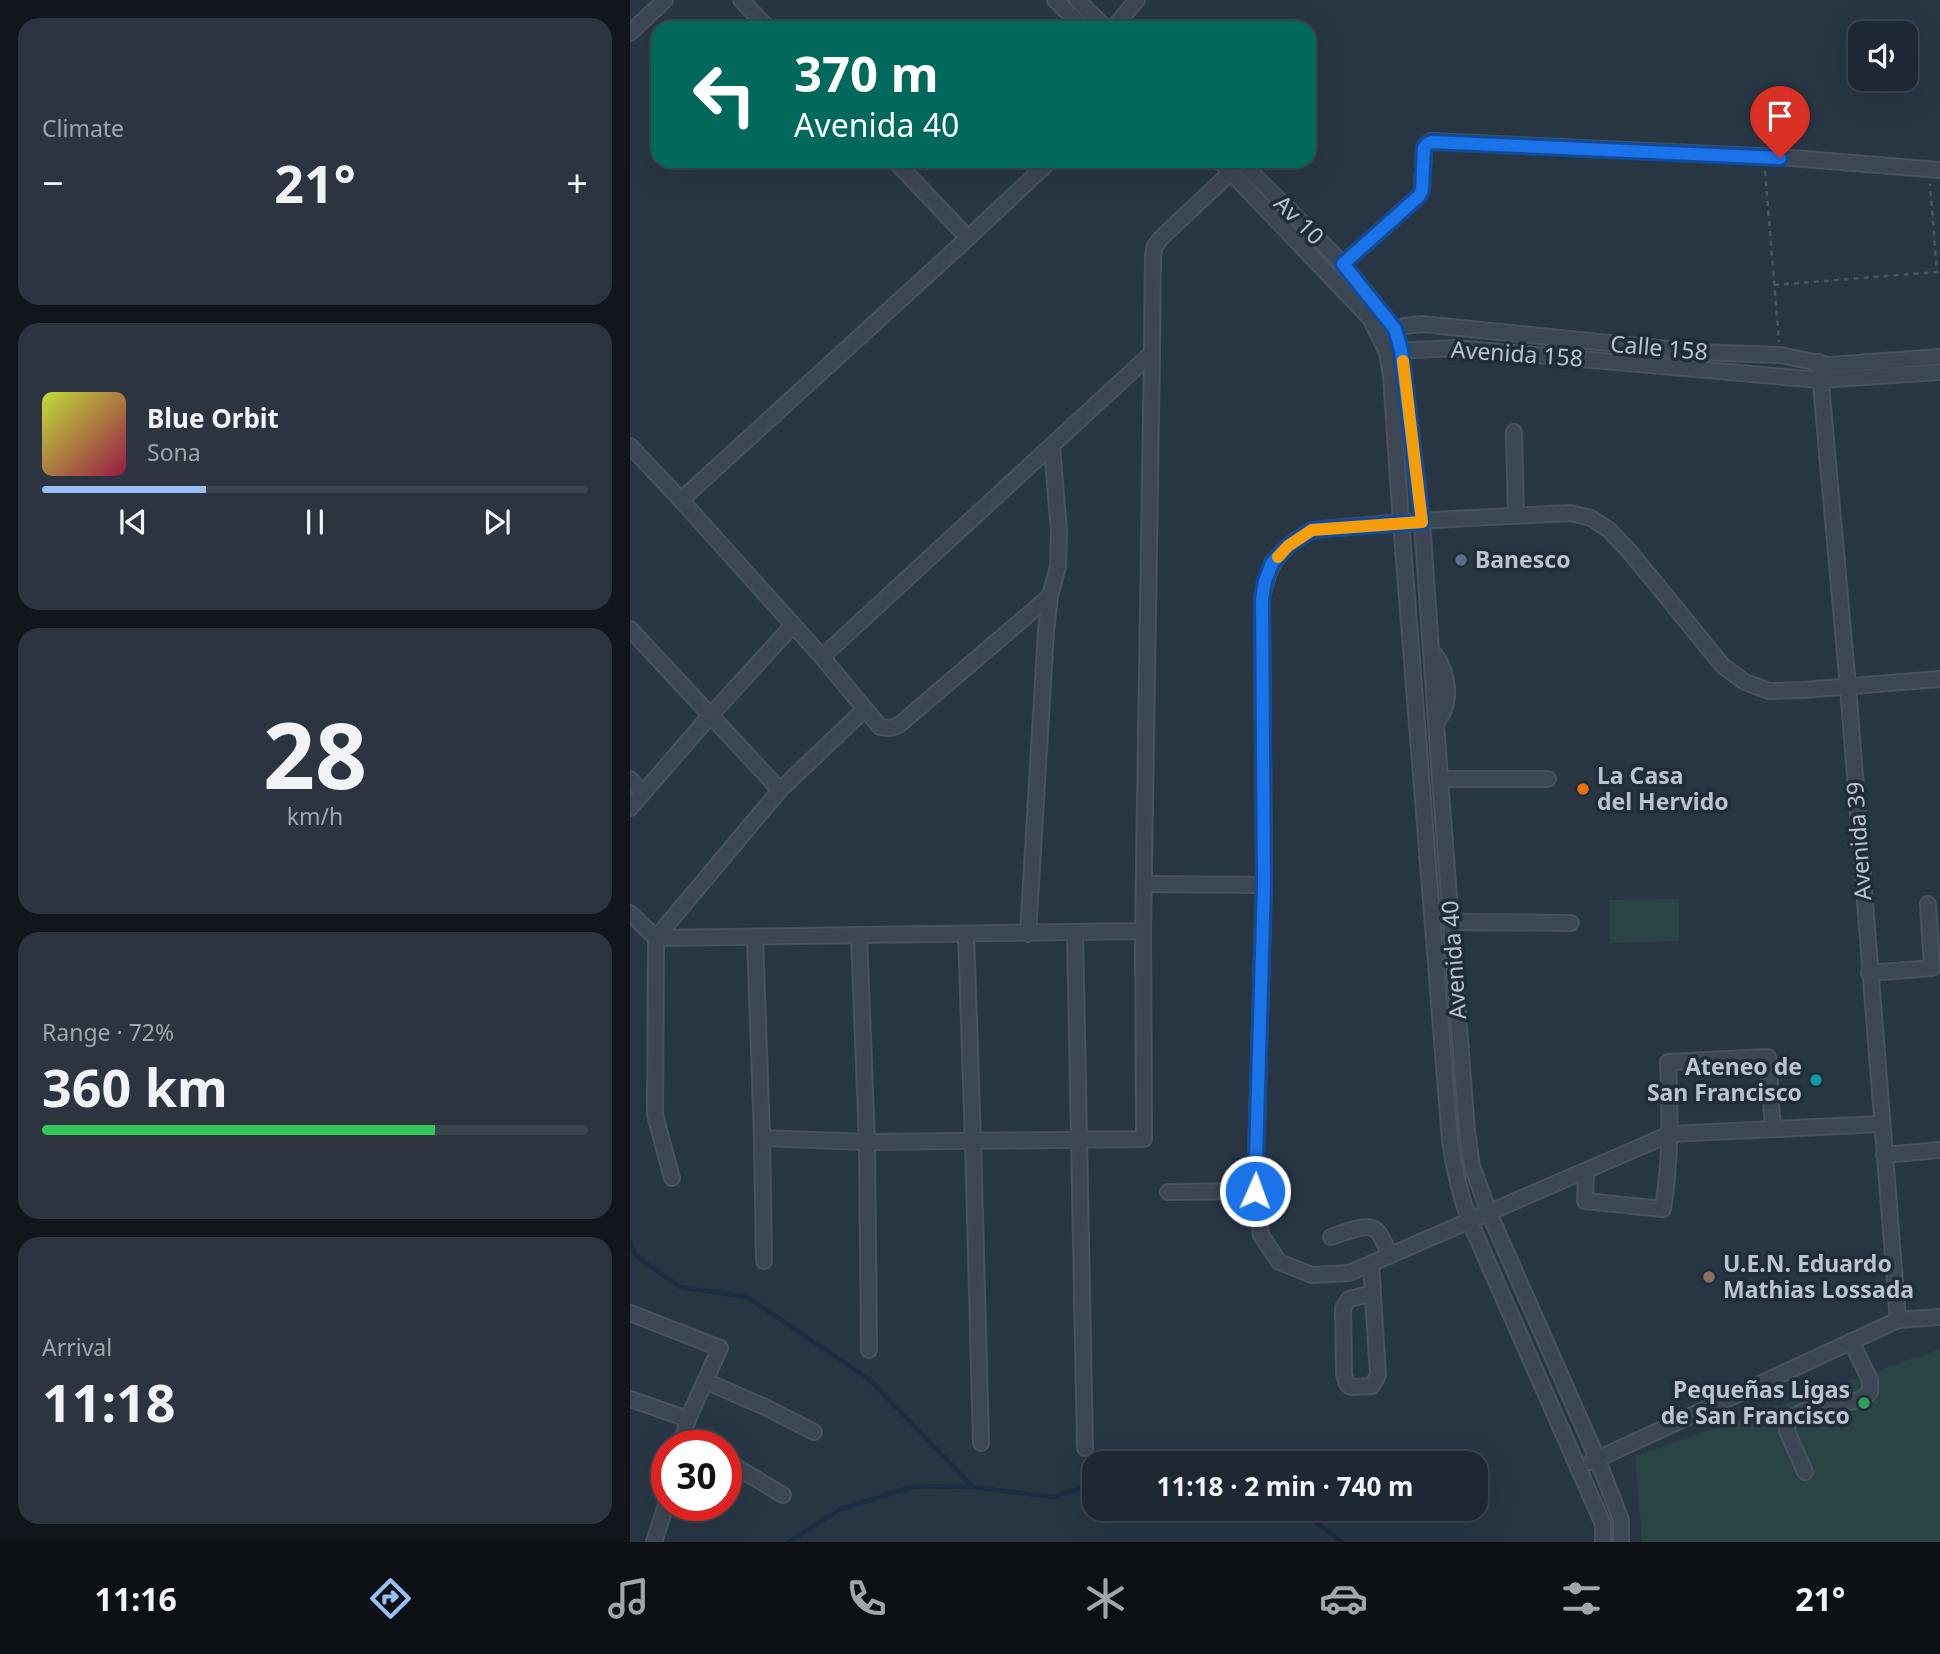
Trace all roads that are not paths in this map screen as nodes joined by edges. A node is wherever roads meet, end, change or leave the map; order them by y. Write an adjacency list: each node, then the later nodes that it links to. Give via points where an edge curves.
1 (666, 0): 10 (street)
2 (741, 0): 6 (street)
3 (1055, 0): 7 (street)
4 (1077, 0): 8 (street)
5 (1137, 0): 9 (street)
6 (761, 21)
7 (1077, 21)
8 (1099, 21)
9 (1120, 21)
10 (630, 33)
11 (902, 168): 17 (street)
12 (1043, 168): 17 (street)
13 (1226, 168): 29 (street, via 1155,246)
14 (1234, 168): 23 (street, via 1370,318)
15 (1235, 168): 18 (street, Av 10)
16 (1934, 171): 18 (street, via 1764,157 1431,142 1424,148 1419,196)
17 (968, 238): 41 (street)
18 (1343, 264): 19 (street, Av 10)
19 (1375, 304): 20 (street); 21 (street, Av 10)
20 (1422, 324): 21 (street, Calle 158); 22 (street, Calle 158)
21 (1395, 329): 23 (street, Calle 158); 27 (street, Av 10)
22 (1519, 334): 24 (street, Calle 158); 30 (street)
23 (1379, 336): 27 (street)
24 (1595, 342): 25 (street, Calle 158); 31 (street)
25 (1645, 347): 28 (street, Calle 158); 33 (street)
26 (1433, 349): 27 (street, Avenida 158); 30 (street, Avenida 158); 37 (street, via 1416,359)
27 (1394, 351): 37 (street, Avenida 40); 43 (street, Avenida 40, via 1391,376)
28 (1697, 352): 32 (street, Calle 158, via 1780,355); 35 (street)
29 (1152, 353): 40 (street); 59 (street)
30 (1519, 353): 31 (street, Avenida 158)
31 (1595, 359): 33 (street, Avenida 158)
32 (1819, 362): 34 (street, Calle 158); 36 (street, Avenida 39)
33 (1645, 363): 35 (street, Avenida 158)
34 (1937, 364): 36 (street, Avenida 158)
35 (1697, 368): 36 (street, Avenida 158)
36 (1819, 380): 50 (street, Avenida 39)
37 (1405, 381): 44 (street, Avenida 40)
38 (1514, 432): 42 (street)
39 (630, 446): 41 (street)
40 (1052, 446): 45 (street, via 1059,532 1058,567); 48 (street)
41 (681, 500): 46 (street)
42 (1516, 516): 44 (street); 50 (street, via 1570,513 1591,518 1609,530 1723,666 1745,682 1769,691)
43 (1401, 522): 44 (street); 60 (street, via 1312,530 1272,563 1265,581); 87 (street, Avenida 40, via 1450,1141)
44 (1422, 522): 54 (street, Avenida 40)
45 (1050, 596): 51 (street, via 899,725 880,727); 67 (street)
46 (793, 625): 48 (street); 52 (street)
47 (630, 629): 52 (street)
48 (822, 657): 51 (street)
49 (1940, 679): 50 (street)
50 (1848, 687): 72 (street, Avenida 39)
51 (865, 709): 56 (street)
52 (709, 716): 56 (street); 57 (street)
53 (630, 779): 57 (street)
54 (1440, 779): 55 (street); 63 (street, Avenida 40)
55 (1548, 779)
56 (780, 790): 71 (street)
57 (643, 793): 58 (street)
58 (630, 808)
59 (1144, 884): 60 (street); 65 (street)
60 (1264, 885): 84 (street)
61 (1928, 904): 72 (street, via 1932,968)
62 (630, 913): 71 (street)
63 (1451, 922): 64 (street); 86 (street, Avenida 40, via 1467,1132 1472,1166)
64 (1571, 923)
65 (1143, 931): 66 (street); 77 (street, via 1144,1139)
66 (1075, 932): 67 (street); 77 (street)
67 (1028, 933): 68 (street)
68 (966, 934): 69 (street); 78 (street)
69 (859, 936): 70 (street); 79 (street)
70 (755, 937): 71 (street); 76 (street)
71 (656, 938): 83 (street, via 655,1115)
72 (1869, 973): 73 (street, Avenida 39)
73 (1881, 1124): 74 (street); 81 (street, Avenida 39)
74 (1773, 1129): 75 (street); 75 (street, via 1768,1057 1668,1062)
75 (1671, 1134): 82 (street); 82 (street, via 1663,1209 1585,1201)
76 (762, 1138): 79 (street); 90 (street)
77 (1079, 1140): 78 (street); 104 (street)
78 (973, 1141): 79 (street); 103 (street)
79 (867, 1142): 97 (street)
80 (1940, 1150): 81 (street)
81 (1884, 1155): 95 (street, Avenida 39)
82 (1586, 1171): 86 (street)
83 (672, 1178)
84 (1255, 1191): 85 (street); 91 (street, via 1261,1236 1279,1262 1312,1275 1349,1273)
85 (1168, 1192)
86 (1489, 1213): 87 (street); 105 (street, Avenida 40)
87 (1470, 1222): 89 (street); 106 (street, Avenida 40)
88 (1331, 1237): 89 (street, via 1372,1228)
89 (1390, 1256): 91 (street)
90 (764, 1261)
91 (1371, 1264): 92 (street)
92 (1373, 1293): 92 (street, via 1378,1376 1372,1386 1351,1387 1344,1374 1343,1308 1349,1299)
93 (630, 1313): 98 (street, via 720,1348)
94 (1940, 1317): 95 (street)
95 (1898, 1320): 96 (street)
96 (1851, 1341): 105 (street); 108 (street, via 1870,1380 1870,1392 1855,1401 1791,1416 1787,1431)
97 (869, 1350)
98 (705, 1381): 100 (street); 102 (street)
99 (630, 1399): 100 (street)
100 (688, 1419): 101 (street)
101 (685, 1430)
102 (814, 1432)
103 (981, 1443)
104 (1085, 1448)
105 (1597, 1458): 106 (street); 113 (street, Avenida 40, via 1621,1520)
106 (1579, 1469): 112 (street, Avenida 40, via 1603,1524)
107 (742, 1470): 109 (street)
108 (1805, 1472)
109 (783, 1495)
110 (661, 1521): 111 (street)
111 (654, 1542)
112 (1603, 1542)
113 (1620, 1542)

